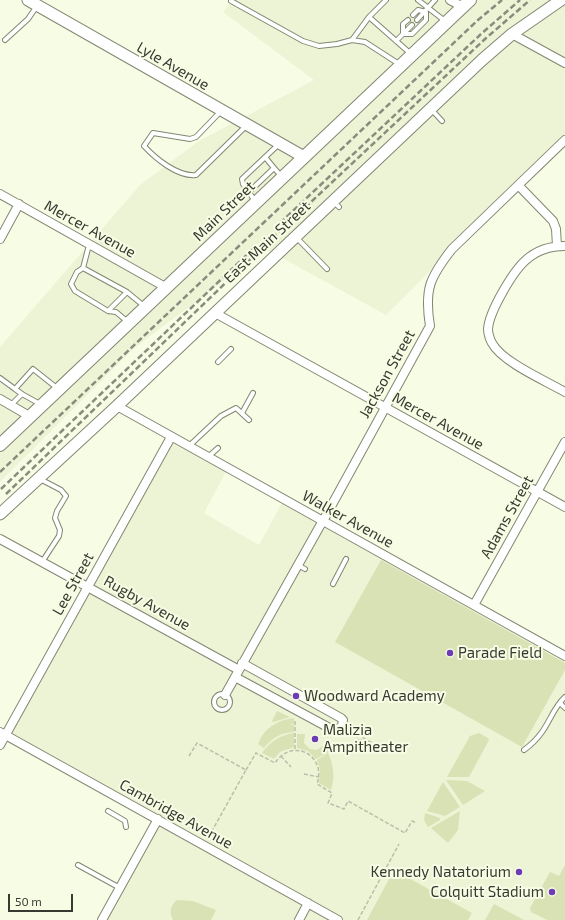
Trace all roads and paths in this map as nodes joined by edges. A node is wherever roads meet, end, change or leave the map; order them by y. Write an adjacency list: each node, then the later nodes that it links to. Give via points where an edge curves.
1 (386, 0): 12 (lane)
2 (418, 0): 9 (lane)
3 (435, 0): 9 (lane)
4 (450, 0): 8 (street)
5 (561, 0): 18 (street, East Main Street)
6 (231, 1): 20 (lane, via 303,41 319,46)
7 (33, 3): 19 (lane, via 28,19); 26 (street, Lyle Avenue)
8 (467, 4): 15 (main road, Main Street)
9 (429, 8): 10 (lane); 15 (lane)
10 (426, 12): 11 (lane, via 418,10); 14 (lane); 17 (lane, via 426,20 412,34)
11 (413, 15)
12 (369, 18): 20 (lane); 21 (lane)
13 (408, 20): 17 (lane, via 403,24)
14 (417, 20)
15 (447, 22): 22 (main road, Main Street)
16 (412, 25): 17 (lane)
17 (403, 34): 21 (lane)
18 (512, 34): 23 (street); 25 (street, East Main Street)
19 (5, 40)
20 (352, 40): 24 (lane, via 365,42)
21 (396, 41): 22 (lane)
22 (412, 55): 24 (main road, Main Street)
23 (565, 63)
24 (401, 65): 32 (main road, Main Street)
25 (430, 108): 27 (lane); 40 (street, East Main Street, via 336,204 315,223)
26 (222, 110): 28 (street, Lyle Avenue); 28 (lane, via 196,137 190,139 153,133 144,146 153,156 187,176 196,175)
27 (442, 121)
28 (248, 125): 30 (street, Lyle Avenue)
29 (565, 140): 35 (street, Jackson Street)
30 (280, 144): 31 (lane); 32 (street, Lyle Avenue)
31 (265, 157): 33 (lane); 36 (lane, via 242,179 242,184)
32 (304, 157): 34 (main road, Main Street)
33 (274, 168): 34 (lane); 36 (lane)
34 (283, 177): 38 (main road, Main Street)
35 (519, 186): 43 (street, via 553,222); 64 (street, Jackson Street, via 452,249 431,279 427,297 430,326)
36 (248, 192): 38 (lane)
37 (0, 194): 39 (street, Mercer Avenue)
38 (256, 203): 46 (main road, Main Street)
39 (19, 204): 41 (street); 42 (street, Mercer Avenue)
40 (295, 236): 45 (lane); 50 (street, East Main Street)
41 (0, 239)
42 (90, 244): 44 (lane); 46 (street, Mercer Avenue)
43 (561, 246): 57 (street, via 535,253 518,268 491,316 488,330 492,343 505,358)
44 (83, 268): 47 (lane); 49 (lane, via 77,272 71,284 75,291)
45 (327, 269)
46 (166, 288): 48 (main road, Main Street)
47 (127, 292): 48 (lane); 49 (lane)
48 (146, 308): 51 (main road, Main Street)
49 (108, 311): 51 (lane, via 116,312)
50 (215, 313): 63 (street, East Main Street); 64 (street, Mercer Avenue)
51 (129, 323): 56 (main road, Main Street)
52 (231, 349): 53 (lane)
53 (218, 362)
54 (0, 378): 55 (lane)
55 (15, 389): 56 (lane, via 32,369); 59 (lane)
56 (59, 390): 62 (main road, Main Street)
57 (565, 392)
58 (253, 393): 65 (lane)
59 (22, 394): 61 (lane); 62 (lane)
60 (0, 399): 61 (street)
61 (11, 405): 66 (street)
62 (42, 406): 66 (main road, Main Street)
63 (116, 406): 68 (street, Walker Avenue); 74 (street, East Main Street)
64 (384, 407): 75 (street, Mercer Avenue); 78 (street, Jackson Street)
65 (242, 413): 67 (lane); 71 (lane, via 236,408 221,416)
66 (31, 417): 70 (main road, Main Street)
67 (249, 420)
68 (171, 436): 71 (street, Walker Avenue); 85 (street, Lee Street)
69 (565, 442): 75 (street, Adams Street)
70 (0, 445)
71 (189, 446): 73 (street, Walker Avenue)
72 (218, 448): 73 (lane)
73 (208, 457): 78 (street, Walker Avenue)
74 (38, 478): 77 (street, East Main Street); 81 (lane, via 61,490 66,496 55,518 60,530 59,536)
75 (537, 491): 76 (street, Mercer Avenue); 86 (street, Adams Street)
76 (565, 507)
77 (0, 514)
78 (322, 522): 82 (street, Jackson Street); 86 (street, Walker Avenue)
79 (0, 539): 81 (street, Rugby Avenue)
80 (346, 559): 84 (lane)
81 (42, 562): 85 (street, Rugby Avenue)
82 (297, 565): 83 (lane); 88 (street, Jackson Street)
83 (305, 569)
84 (333, 584)
85 (88, 586): 88 (street, Rugby Avenue); 98 (street, Lee Street)
86 (474, 605): 87 (street, Walker Avenue)
87 (565, 656)
88 (239, 670): 88 (street, via 341,718 342,726 335,731); 91 (street, Jackson Street)
89 (343, 689): 90 (path)
90 (341, 693)
91 (225, 695)
92 (565, 697): 93 (lane)
93 (560, 702): 94 (lane); 107 (lane, via 543,731)
94 (565, 708)
95 (295, 717): 105 (path)
96 (367, 725): 99 (path)
97 (348, 730): 100 (path)
98 (3, 733): 103 (street, Lee Street); 115 (street, Cambridge Avenue)
99 (362, 734): 100 (path); 101 (path)
100 (358, 735): 102 (path)
101 (363, 738): 102 (path); 104 (path)
102 (358, 739): 106 (path)
103 (0, 745)
104 (376, 746)
105 (295, 750): 109 (path, via 286,751); 113 (path, via 310,756 316,762)
106 (352, 750)
107 (524, 750)
108 (189, 756): 111 (path, via 197,743)
109 (281, 756): 110 (path); 111 (path, via 275,763 256,753)
110 (291, 767)
111 (246, 770): 119 (path)
112 (304, 774): 113 (path)
113 (319, 777): 116 (path, via 316,784 332,793 328,803 344,809 348,801 404,834 412,821)
114 (108, 811): 117 (lane, via 125,821)
115 (158, 820): 119 (street, Cambridge Avenue); 121 (street)
116 (417, 823)
117 (126, 827)
118 (399, 844): 126 (path)
119 (204, 845): 122 (street, Cambridge Avenue)
120 (78, 865): 121 (lane)
121 (120, 888): 123 (street)
122 (308, 903): 124 (street); 125 (street, Cambridge Avenue)
123 (102, 920)
124 (299, 920)
125 (338, 920)
126 (358, 920)

